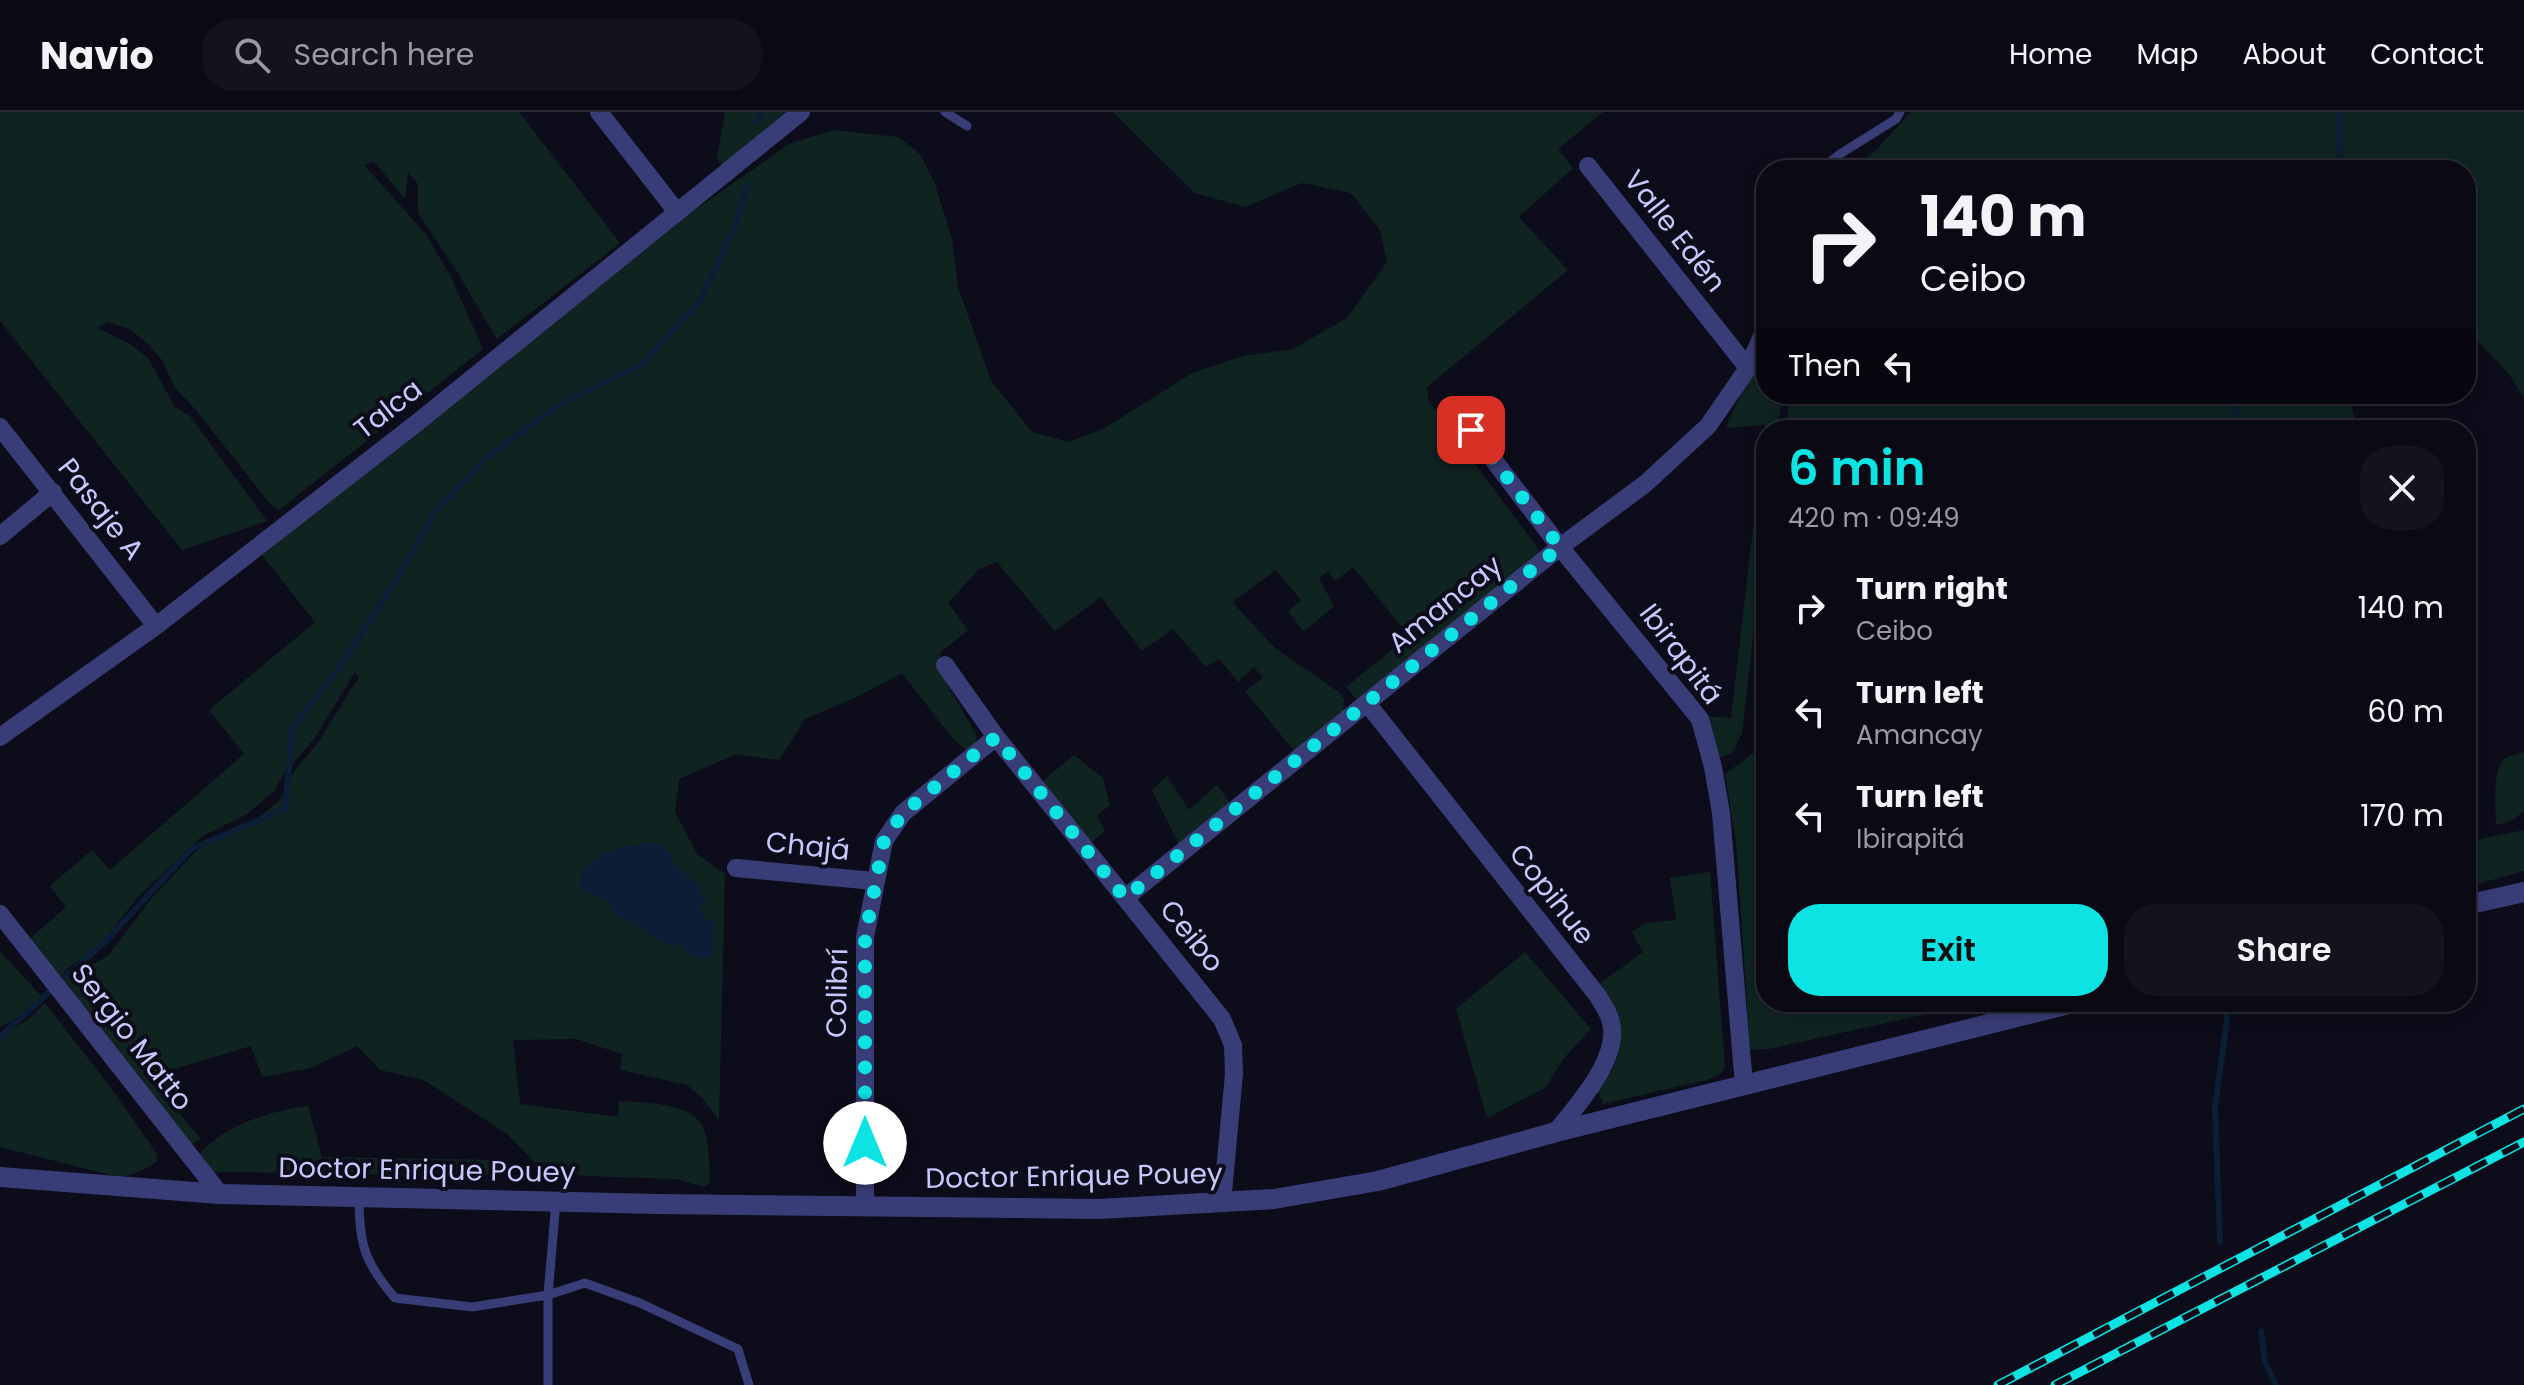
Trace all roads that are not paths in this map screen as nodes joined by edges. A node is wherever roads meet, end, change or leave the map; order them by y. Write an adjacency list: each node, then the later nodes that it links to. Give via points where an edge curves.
1 (599, 112): 8 (street)
2 (801, 112): 8 (street, Talca)
3 (945, 112): 5 (lane)
4 (1900, 112): 6 (lane)
5 (967, 126)
6 (1832, 160)
7 (1588, 166): 10 (street, Valle Edén)
8 (677, 212): 16 (street, Talca)
9 (1756, 350): 10 (street, Amancay)
10 (1748, 368): 15 (street, Amancay, via 1708,426 1645,484)
11 (1453, 407): 15 (street, Ibirapitá)
12 (0, 427): 13 (street, Pasaje A)
13 (53, 492): 14 (street); 16 (street, Pasaje A)
14 (0, 536)
15 (1560, 547): 18 (street, Amancay); 28 (street, Ibirapitá, via 1700,719 1721,813)
16 (156, 626): 19 (street, Talca)
17 (945, 665): 20 (street, Ceibo)
18 (1367, 703): 24 (street, Amancay); 29 (street, Copihue, via 1598,996 1611,1021 1610,1050 1594,1082)
19 (0, 737)
20 (996, 737): 22 (street, Colibrí, via 903,813 884,841); 24 (street, Ceibo)
21 (736, 868): 22 (street, Chajá)
22 (874, 881): 35 (street, Colibrí, via 865,937)
23 (2524, 892): 25 (street)
24 (1125, 898): 34 (street, Ceibo, via 1222,1019 1233,1045)
25 (2476, 903)
26 (0, 914): 31 (street, Sergio Matto)
27 (2037, 1012): 28 (street, Doctor Enrique Pouey)
28 (1744, 1085): 29 (street, Doctor Enrique Pouey)
29 (1556, 1132): 34 (street, Doctor Enrique Pouey, via 1378,1181)
30 (0, 1177): 31 (street, Doctor Enrique Pouey)
31 (220, 1194): 32 (street, Doctor Enrique Pouey)
32 (359, 1197): 33 (street, Doctor Enrique Pouey); 36 (lane, via 359,1234 373,1273 395,1298 472,1307)
33 (556, 1201): 35 (street, Doctor Enrique Pouey); 36 (lane)
34 (1222, 1203): 35 (street, Doctor Enrique Pouey, via 1099,1209)
35 (865, 1206)
36 (548, 1295): 37 (lane); 38 (lane, via 585,1283 640,1303 738,1349)
37 (548, 1385)
38 (749, 1385)

